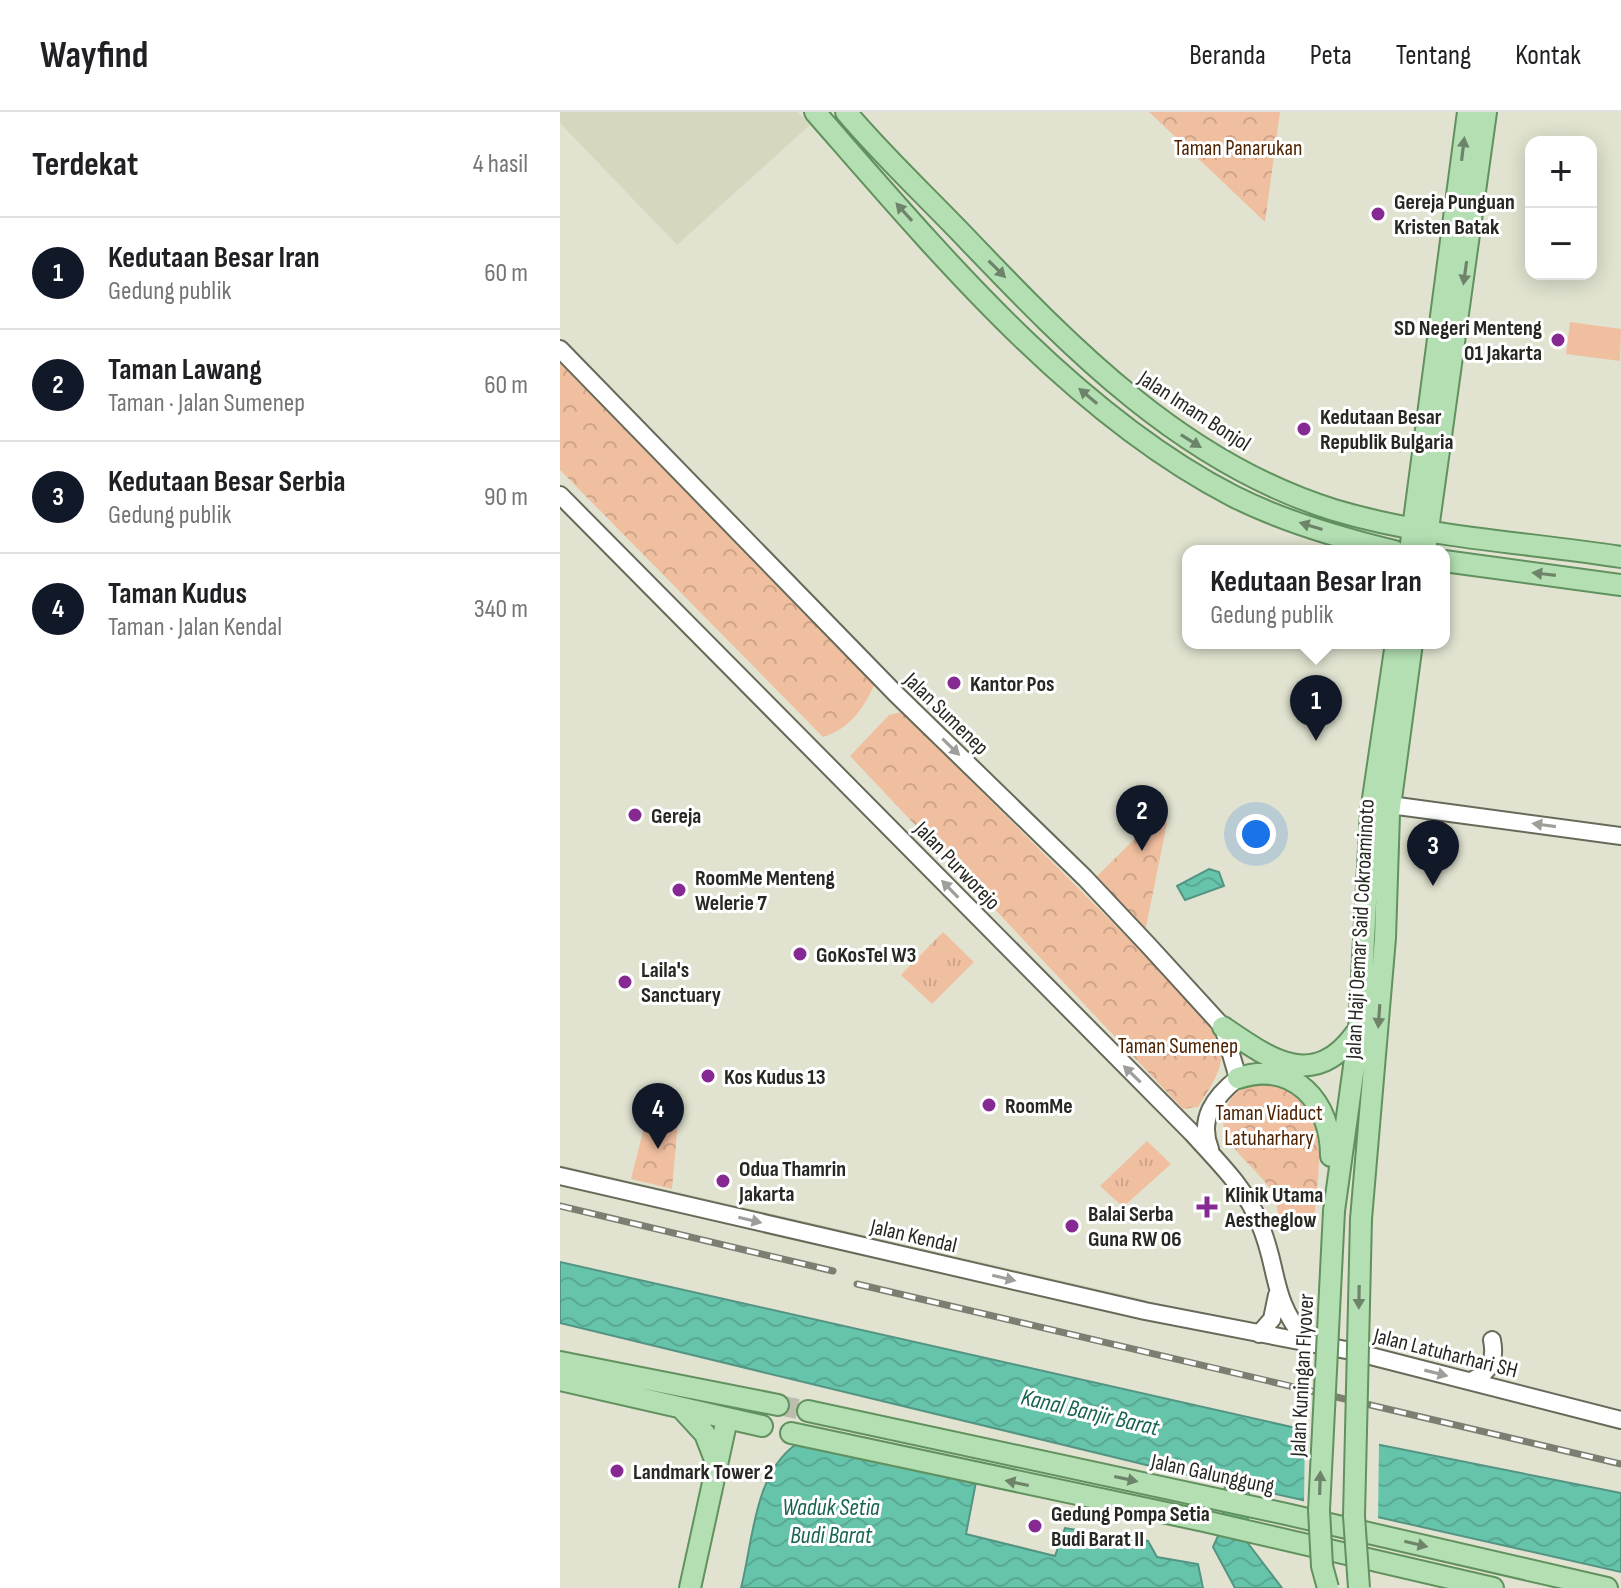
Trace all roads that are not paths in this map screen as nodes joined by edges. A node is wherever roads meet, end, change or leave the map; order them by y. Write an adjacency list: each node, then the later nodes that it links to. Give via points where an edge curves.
1 (815, 112): 8 (main road, one-way to 1, via 1234,497 1110,415 996,308)
2 (846, 112): 7 (main road, Jalan Imam Bonjol, one-way to 7, via 1086,360 1145,410 1213,455 1304,499)
3 (1468, 112): 7 (main road, one-way to 3)
4 (1486, 112): 7 (main road, one-way to 7)
5 (560, 349): 16 (street, Jalan Sumenep, one-way to 16, via 895,693 1085,878)
6 (560, 495): 19 (street, Jalan Purworejo, one-way to 6, via 1113,1056)
7 (1423, 537): 9 (main road, Jalan Imam Bonjol)
8 (1374, 545)
9 (1621, 557)
10 (1450, 562): 11 (main road, one-way to 10)
11 (1621, 585)
12 (1395, 649): 17 (main road, Jalan Haji Oemar Said Cokroaminoto, via 1371,812)
13 (1411, 649): 14 (main road, Jalan Haji Oemar Said Cokroaminoto)
14 (1390, 805): 15 (street, one-way to 14); 38 (main road, Jalan Haji Oemar Said Cokroaminoto, one-way to 38, bridge, via 1384,953 1361,1219 1354,1516)
15 (1621, 836)
16 (1223, 1027): 17 (main road, via 1280,1062 1301,1066 1325,1063 1341,1054); 18 (street, Jalan Sumenep)
17 (1359, 1030): 21 (main road, Jalan Haji Oemar Said Cokroaminoto)
18 (1238, 1078): 19 (street, via 1222,1090); 21 (main road, via 1272,1073 1295,1081 1317,1102 1331,1133)
19 (1199, 1130): 22 (street, via 1261,1225)
20 (560, 1176): 23 (street, Jalan Kendal, one-way to 23)
21 (1334, 1208): 37 (main road, Jalan Kuningan Flyover, one-way to 21, bridge, via 1319,1510)
22 (1277, 1295): 23 (street, via 1272,1319); 25 (street)
23 (1259, 1334): 25 (street, Jalan Latuharhari SH)
24 (1492, 1340): 28 (street, via 1490,1369)
25 (1306, 1341): 28 (street, Jalan Latuharhari SH, one-way to 28)
26 (560, 1362): 29 (main road)
27 (560, 1380): 30 (main road)
28 (1471, 1381): 33 (street, Jalan Latuharhari SH)
29 (778, 1405)
30 (679, 1406): 32 (main road); 35 (main road, via 705,1434)
31 (808, 1411): 40 (main road, Jalan Galunggung, one-way to 40)
32 (727, 1419): 35 (main road); 35 (main road, via 761,1428 732,1442)
33 (1621, 1420)
34 (791, 1433): 39 (main road, one-way to 34)
35 (717, 1465): 36 (main road)
36 (690, 1588)
37 (1328, 1588)
38 (1359, 1588)
39 (1493, 1588)
40 (1607, 1588)

